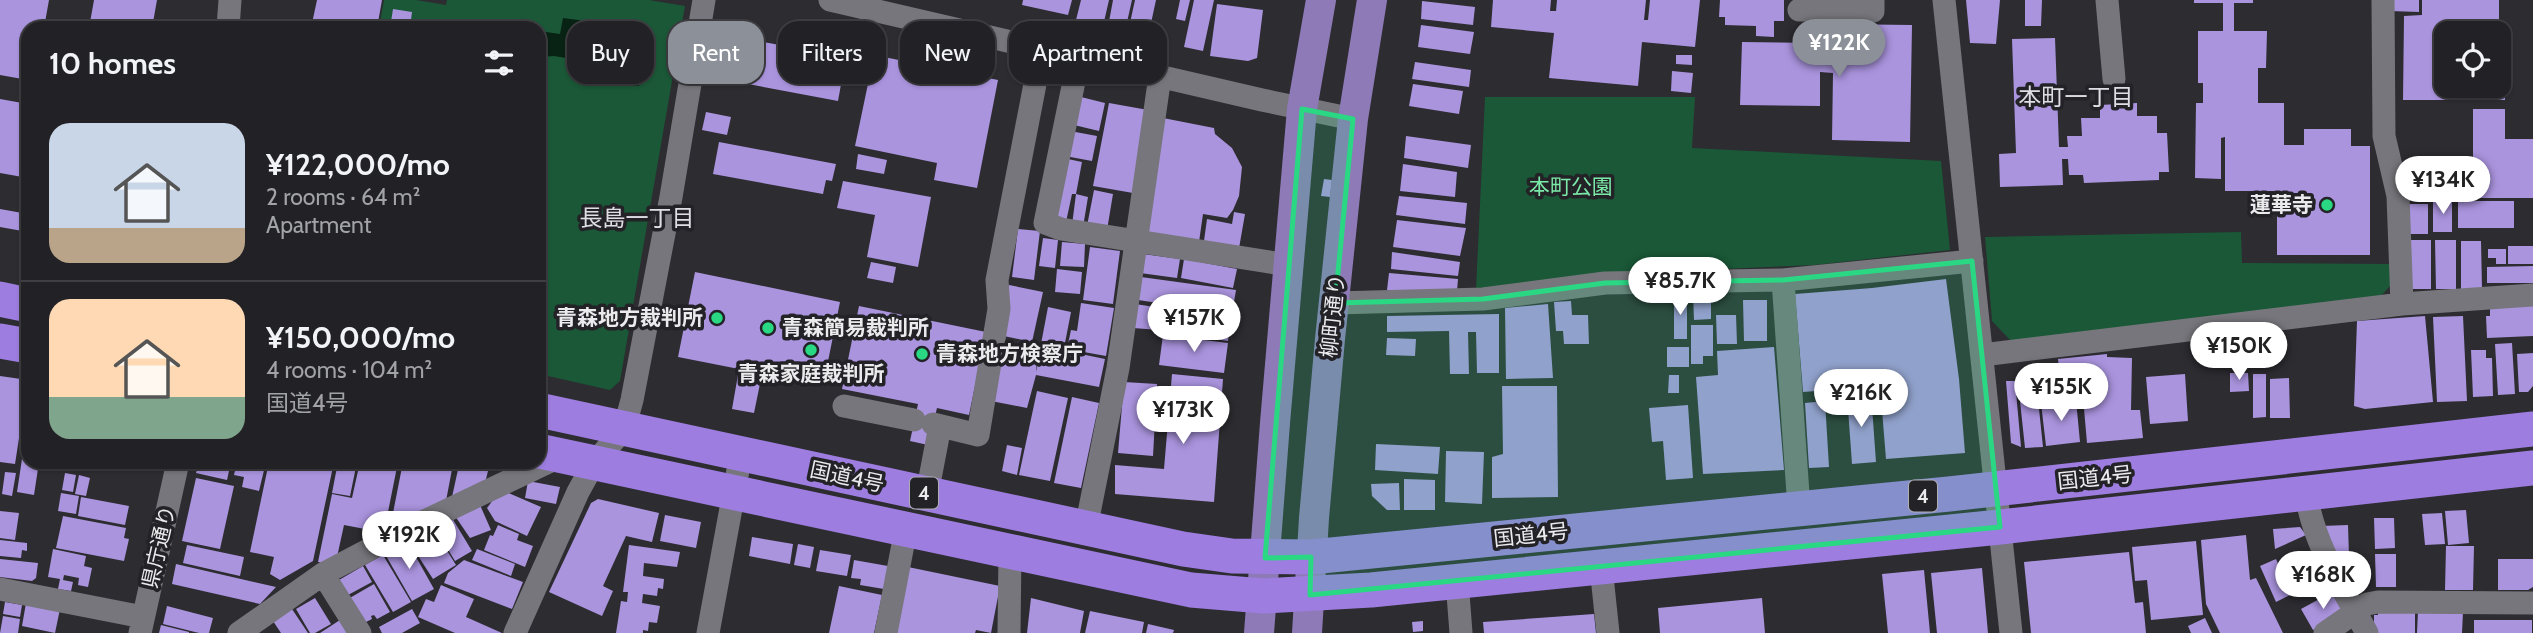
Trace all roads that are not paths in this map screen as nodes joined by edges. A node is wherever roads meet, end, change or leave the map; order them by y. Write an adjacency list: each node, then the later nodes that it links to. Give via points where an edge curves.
1 (230, 0): 11 (street)
2 (705, 0): 35 (street)
3 (1321, 0): 18 (main road)
4 (1372, 0): 19 (main road, 柳町通り)
5 (1873, 0): 10 (street, via 1873,11)
6 (1944, 0): 21 (street)
7 (2107, 0): 14 (street)
8 (2383, 0): 28 (street, via 2384,136 2399,196)
9 (845, 1): 12 (street)
10 (1799, 10)
11 (228, 21)
12 (1009, 40)
13 (1167, 78): 18 (street)
14 (2114, 79)
15 (1035, 84): 34 (street, via 997,280 999,309 978,435)
16 (1073, 84): 20 (street, via 1045,223)
17 (1159, 84): 20 (street)
18 (1302, 109): 19 (street); 22 (main road)
19 (1353, 119): 26 (main road, 柳町通り)
20 (1135, 240): 22 (street); 49 (street, via 1118,368)
21 (1972, 261): 23 (street); 31 (street)
22 (1288, 265): 53 (main road)
23 (1783, 280): 26 (street, via 1605,283 1483,299); 47 (street)
24 (2533, 295): 28 (street)
25 (0, 299): 27 (highway)
26 (1335, 303): 52 (main road, 柳町通り)
27 (21, 304)
28 (2402, 304): 31 (street)
29 (0, 341): 30 (highway)
30 (21, 345)
31 (1982, 355): 43 (street)
32 (844, 405): 34 (street)
33 (546, 412): 35 (highway, 国道4号 / 4)
34 (929, 423): 46 (street)
35 (624, 429): 37 (street); 38 (highway, 国道4号 / 4); 39 (street)
36 (2533, 429): 43 (highway, 国道4号 / 4)
37 (550, 453): 39 (highway, 国道4号 / 4)
38 (741, 454): 44 (street); 46 (highway, 国道4号 / 4)
39 (594, 463): 44 (highway, 国道4号 / 4); 66 (street)
40 (2533, 468): 45 (highway, 国道4号 / 4)
41 (176, 469): 62 (street, 県庁通り)
42 (520, 469): 55 (street)
43 (1996, 489): 47 (highway, 国道4号 / 4); 48 (street)
44 (734, 493): 50 (highway, 国道4号 / 4); 67 (street)
45 (2306, 493): 48 (highway, 国道4号 / 4); 61 (street, via 2309,517)
46 (927, 494): 49 (highway, 国道4号 / 4)
47 (1799, 508): 52 (highway, 国道4号 / 4)
48 (2000, 527): 54 (highway, 国道4号 / 4); 74 (street)
49 (1086, 528): 53 (highway, 国道4号 / 4, via 1183,549)
50 (906, 529): 51 (highway, 国道4号 / 4); 68 (street)
51 (1010, 551): 59 (highway, 国道4号 / 4, via 1191,590); 69 (street)
52 (1311, 557): 53 (highway, 国道4号 / 4); 58 (main road, 柳町通り)
53 (1265, 558): 59 (main road)
54 (1601, 567): 56 (highway, 国道4号 / 4); 73 (street)
55 (323, 574): 63 (street); 65 (street)
56 (1457, 581): 58 (highway, 国道4号 / 4); 72 (street)
57 (0, 589): 62 (street)
58 (1310, 595): 59 (highway, 国道4号 / 4); 71 (main road, 柳町通り)
59 (1263, 596): 70 (main road)
60 (2533, 603): 61 (street, via 2378,602 2367,604)
61 (2362, 623): 75 (street)
62 (142, 625)
63 (267, 625): 64 (street)
64 (239, 633)
65 (360, 633)
66 (515, 633)
67 (708, 633)
68 (887, 633)
69 (1009, 633)
70 (1259, 633)
71 (1307, 633)
72 (1461, 633)
73 (1608, 633)
74 (2011, 633)
75 (2325, 633)

